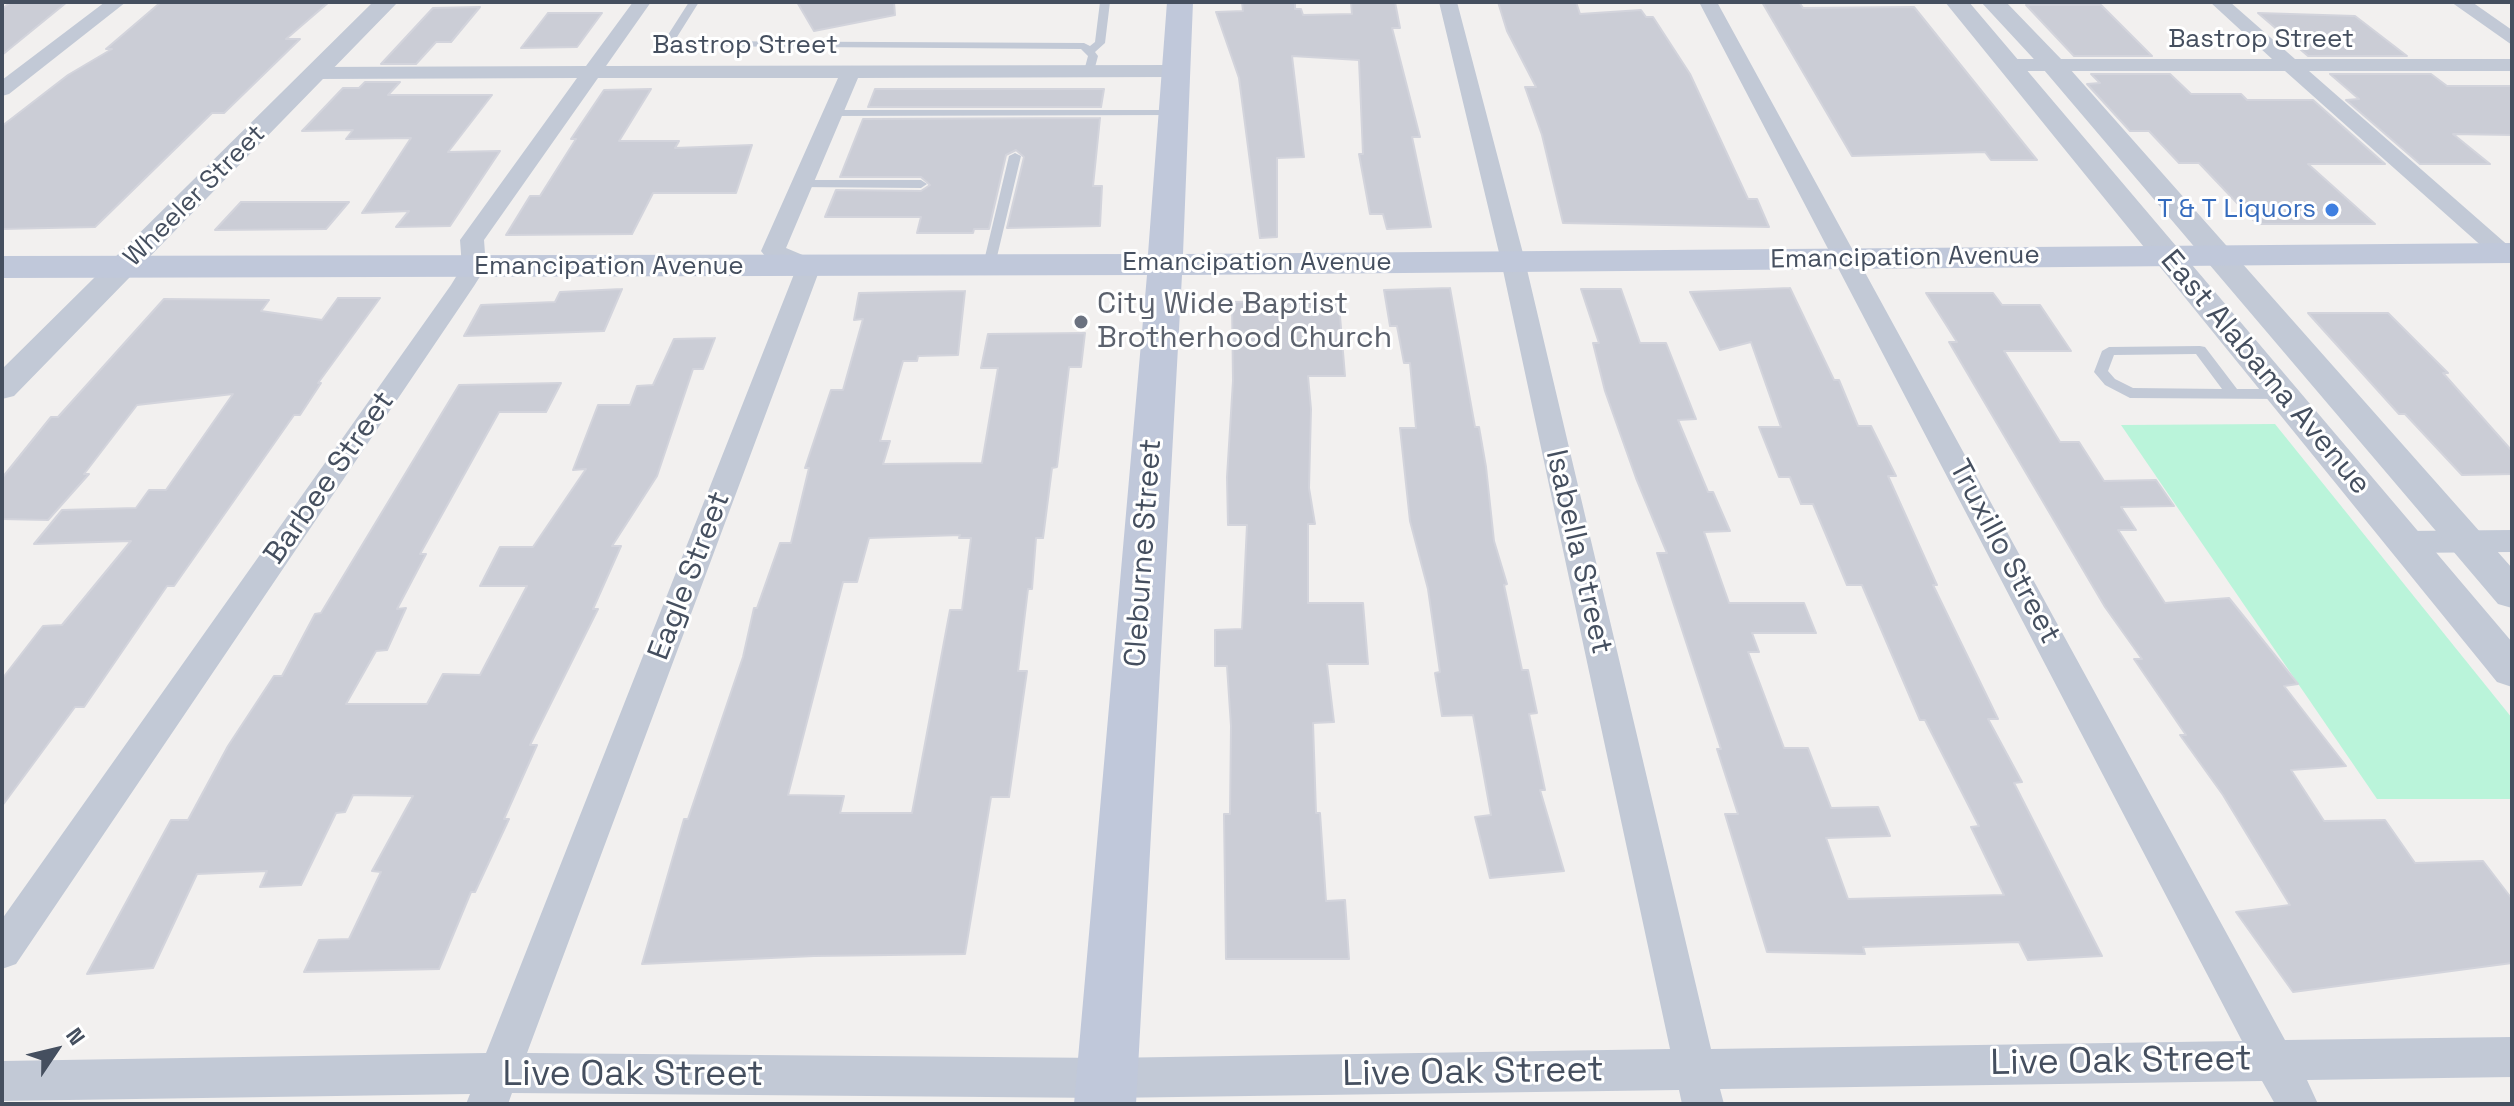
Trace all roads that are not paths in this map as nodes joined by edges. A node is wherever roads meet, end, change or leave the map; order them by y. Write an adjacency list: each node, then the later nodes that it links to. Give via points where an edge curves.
1 (117, 2): 24 (street)
2 (386, 2): 23 (street, Wheeler Street)
3 (642, 2): 19 (street, Barbee Street)
4 (694, 2): 14 (lane, via 671,38 679,44)
5 (1105, 2): 14 (lane, via 1100,43)
6 (1180, 2): 21 (main road, Cleburne Street)
7 (1448, 2): 34 (street, Isabella Street)
8 (1708, 2): 33 (street, Truxillo Street)
9 (1957, 2): 15 (street, East Alabama Avenue)
10 (1993, 2): 16 (street, East Alabama Avenue)
11 (2219, 2): 18 (street)
12 (2460, 2): 13 (street)
13 (2512, 39)
14 (1091, 50): 20 (lane)
15 (2009, 65): 16 (street, Bastrop Street); 31 (street, East Alabama Avenue)
16 (2053, 65): 18 (street, Bastrop Street); 32 (street, East Alabama Avenue)
17 (2512, 65): 18 (street, Bastrop Street)
18 (2292, 67): 30 (street)
19 (594, 71): 22 (street, Bastrop Street); 23 (street, Bastrop Street); 40 (street, Barbee Street, via 472,240)
20 (1089, 71): 21 (street, Bastrop Street); 22 (street, Bastrop Street)
21 (1174, 71): 26 (main road, Cleburne Street)
22 (850, 72): 25 (street)
23 (315, 73): 37 (street, Wheeler Street)
24 (2, 90)
25 (832, 113): 26 (lane); 28 (street)
26 (1172, 113): 35 (main road, Cleburne Street)
27 (1015, 156): 36 (lane)
28 (801, 184): 29 (lane); 38 (street, via 773,251)
29 (921, 184)
30 (2507, 253): 32 (main road, Emancipation Avenue)
31 (2167, 255): 32 (main road, Emancipation Avenue); 33 (main road, Emancipation Avenue); 43 (street, East Alabama Avenue)
32 (2218, 255): 46 (street, East Alabama Avenue)
33 (1848, 259): 34 (main road, Emancipation Avenue); 51 (street, Truxillo Street)
34 (1513, 261): 35 (main road, Emancipation Avenue); 53 (street, Isabella Street)
35 (1165, 264): 36 (main road, Emancipation Avenue); 55 (main road, Cleburne Street)
36 (989, 265): 38 (main road, Emancipation Avenue)
37 (126, 266): 39 (main road, Emancipation Avenue); 40 (main road, Emancipation Avenue); 41 (street, Wheeler Street)
38 (809, 266): 40 (main road, Emancipation Avenue); 54 (street, Eagle Street)
39 (2, 267)
40 (474, 267): 49 (street, Barbee Street)
41 (2, 388)
42 (2233, 394): 42 (lane, via 2130,393 2101,372 2109,351 2200,350); 43 (lane)
43 (2282, 394): 45 (street, East Alabama Avenue)
44 (2512, 541): 46 (street)
45 (2404, 542): 46 (street); 48 (street, East Alabama Avenue)
46 (2466, 542): 47 (street, East Alabama Avenue)
47 (2512, 594)
48 (2512, 671)
49 (2, 951)
50 (2512, 1057): 51 (street, Live Oak Street)
51 (2272, 1059): 53 (street, Live Oak Street); 56 (street, Truxillo Street)
52 (2, 1081): 54 (street, Live Oak Street)
53 (1699, 1087): 55 (street, Live Oak Street)
54 (493, 1089): 55 (street, Live Oak Street)
55 (1106, 1091)
56 (2297, 1104)

